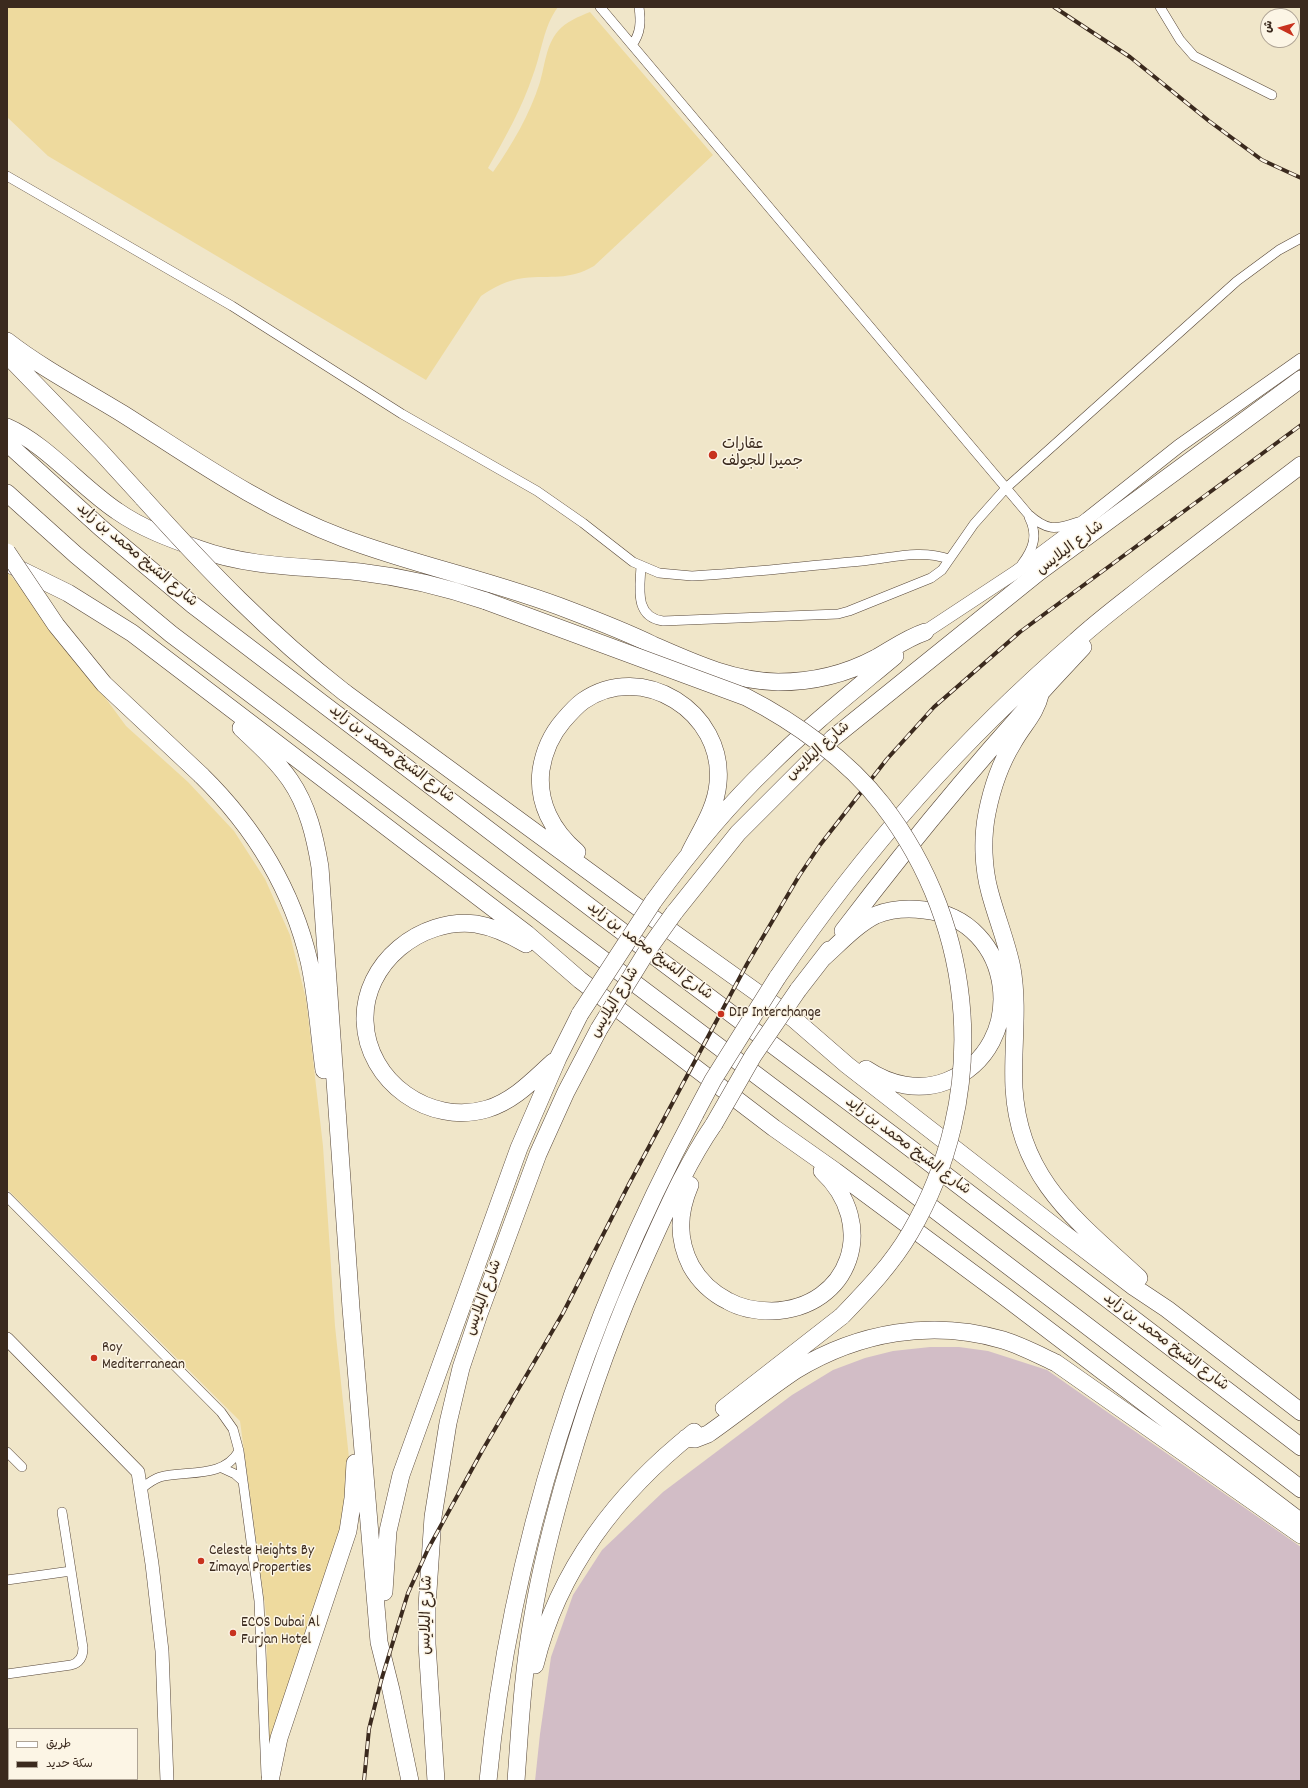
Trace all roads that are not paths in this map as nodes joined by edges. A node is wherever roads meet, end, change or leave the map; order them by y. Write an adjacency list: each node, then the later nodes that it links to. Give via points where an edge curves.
1 (600, 7): 4 (street)
2 (638, 7): 4 (street, via 639,31)
3 (1160, 7): 5 (street, via 1180,40 1194,56)
4 (632, 45): 15 (street)
5 (1272, 95)
6 (7, 176): 22 (street, via 232,306 408,418 537,491)
7 (1301, 238): 15 (street, via 1279,250 1237,281)
8 (7, 341): 25 (highway, via 238,488 314,526 399,558 500,586 566,608 686,661 721,673 768,681 790,682 819,678 859,666 908,638)
9 (7, 355): 29 (highway, bridge, via 246,607 301,658)
10 (1301, 360): 18 (street, via 1179,446)
11 (1301, 379): 65 (highway, شارع اليلايس, bridge, via 1039,572 833,738 738,833 674,913 643,957 599,1029 566,1092 538,1154 461,1368 448,1423 433,1517 427,1606)
12 (7, 426): 42 (highway, bridge, via 27,438 116,511 161,534 200,549 251,563 359,572 462,593 746,697 770,709 820,743 863,782 881,802 905,837 927,878 948,930 960,984 963,1014 958,1106 952,1134 937,1177 910,1234 880,1275 842,1316)
13 (7, 444): 43 (highway, شارع الشيخ محمد بن زايد, via 193,605)
14 (1301, 465): 24 (highway)
15 (1006, 488): 17 (street); 20 (street, via 974,524)
16 (7, 493): 52 (highway, via 76,555 177,639 864,1156)
17 (1028, 514): 18 (street, via 1039,524 1054,529); 23 (street, via 1034,530 1034,545)
18 (1087, 519): 23 (street)
19 (7, 552): 36 (highway, bridge, via 56,626 104,684 217,791 252,834 281,882 309,962 329,1108)
20 (950, 559): 22 (street, via 931,554 916,554 876,560 692,576 668,574); 22 (street, via 935,576 844,613 663,621 649,617 641,605)
21 (7, 563): 26 (highway, via 100,612)
22 (641, 566)
23 (1016, 572): 25 (street)
24 (1107, 615): 27 (highway, via 1089,641); 66 (highway, bridge, via 1006,706 924,790 842,886 777,978 713,1080 657,1187 625,1257 586,1356 558,1440 534,1524 514,1610)
25 (924, 632): 28 (highway, via 790,745)
26 (188, 676): 31 (highway, via 527,934); 36 (highway, via 282,770 290,780 310,822 320,867)
27 (1041, 692): 30 (highway, via 894,864); 38 (highway, via 1035,712 1013,742 996,777 985,834 990,893 1009,953 1014,980 1014,1089 1017,1110 1028,1151 1048,1188 1061,1205 1148,1287)
28 (690, 852): 29 (highway, via 716,797 718,782 718,763 714,745 704,725 679,701 647,688 613,689 582,702 556,730 547,745 540,778 545,811 563,839 609,878); 33 (highway, bridge, via 653,902 580,1014)
29 (632, 903): 32 (highway, via 794,1019)
30 (822, 959): 32 (highway, via 859,925 876,916 905,909 934,911 948,915 974,930 996,965 1001,983 1001,1016 993,1040 977,1062 955,1078 929,1086 916,1087 889,1082 836,1046); 35 (highway, bridge, via 754,1056)
31 (580, 980): 33 (highway, via 513,936 488,927 458,924 441,926 407,941 393,953 372,984 365,1021 375,1059 388,1079 404,1095 420,1104 442,1111 472,1112 487,1109 508,1100); 34 (highway)
32 (811, 1035): 38 (highway, via 1058,1229)
33 (558, 1058): 59 (highway, via 506,1183 401,1475 388,1531 384,1588)
34 (774, 1128): 35 (highway, via 836,1185 851,1216 853,1233 852,1251 835,1283 810,1302 781,1310 747,1309 719,1296 707,1288 686,1256 681,1240 680,1216 685,1196 702,1159); 54 (highway, via 999,1293)
35 (703, 1140): 60 (highway, via 689,1164 624,1304 578,1436 557,1508 533,1614)
36 (340, 1142): 41 (highway)
37 (7, 1197): 44 (street, via 226,1417 233,1429)
38 (1167, 1309): 40 (highway)
39 (7, 1340): 48 (street)
40 (1301, 1412)
41 (361, 1430): 59 (highway, via 379,1642); 63 (highway, via 356,1451 348,1531 279,1738)
42 (686, 1438): 55 (highway, via 695,1439 708,1434 797,1370 844,1346 873,1336 921,1329 974,1334 1003,1340 1056,1363); 60 (highway, via 641,1480 604,1521 576,1562 548,1620 534,1666)
43 (1301, 1447)
44 (239, 1451): 47 (street, via 232,1461); 50 (street)
45 (7, 1452): 46 (street)
46 (22, 1467)
47 (222, 1468): 49 (street); 50 (street, via 235,1474)
48 (138, 1472): 49 (street); 51 (street)
49 (160, 1477): 51 (street)
50 (243, 1482): 62 (street, via 260,1609)
51 (142, 1488): 61 (street, via 162,1651)
52 (1301, 1489)
53 (62, 1512): 56 (street)
54 (1301, 1522)
55 (1301, 1535)
56 (71, 1572): 57 (street); 58 (street, via 83,1648 80,1660 71,1665)
57 (7, 1580)
58 (7, 1674)
59 (391, 1690): 64 (highway)
60 (519, 1738): 67 (highway)
61 (167, 1781)
62 (266, 1781)
63 (270, 1781)
64 (410, 1781)
65 (436, 1781)
66 (488, 1781)
67 (516, 1781)

